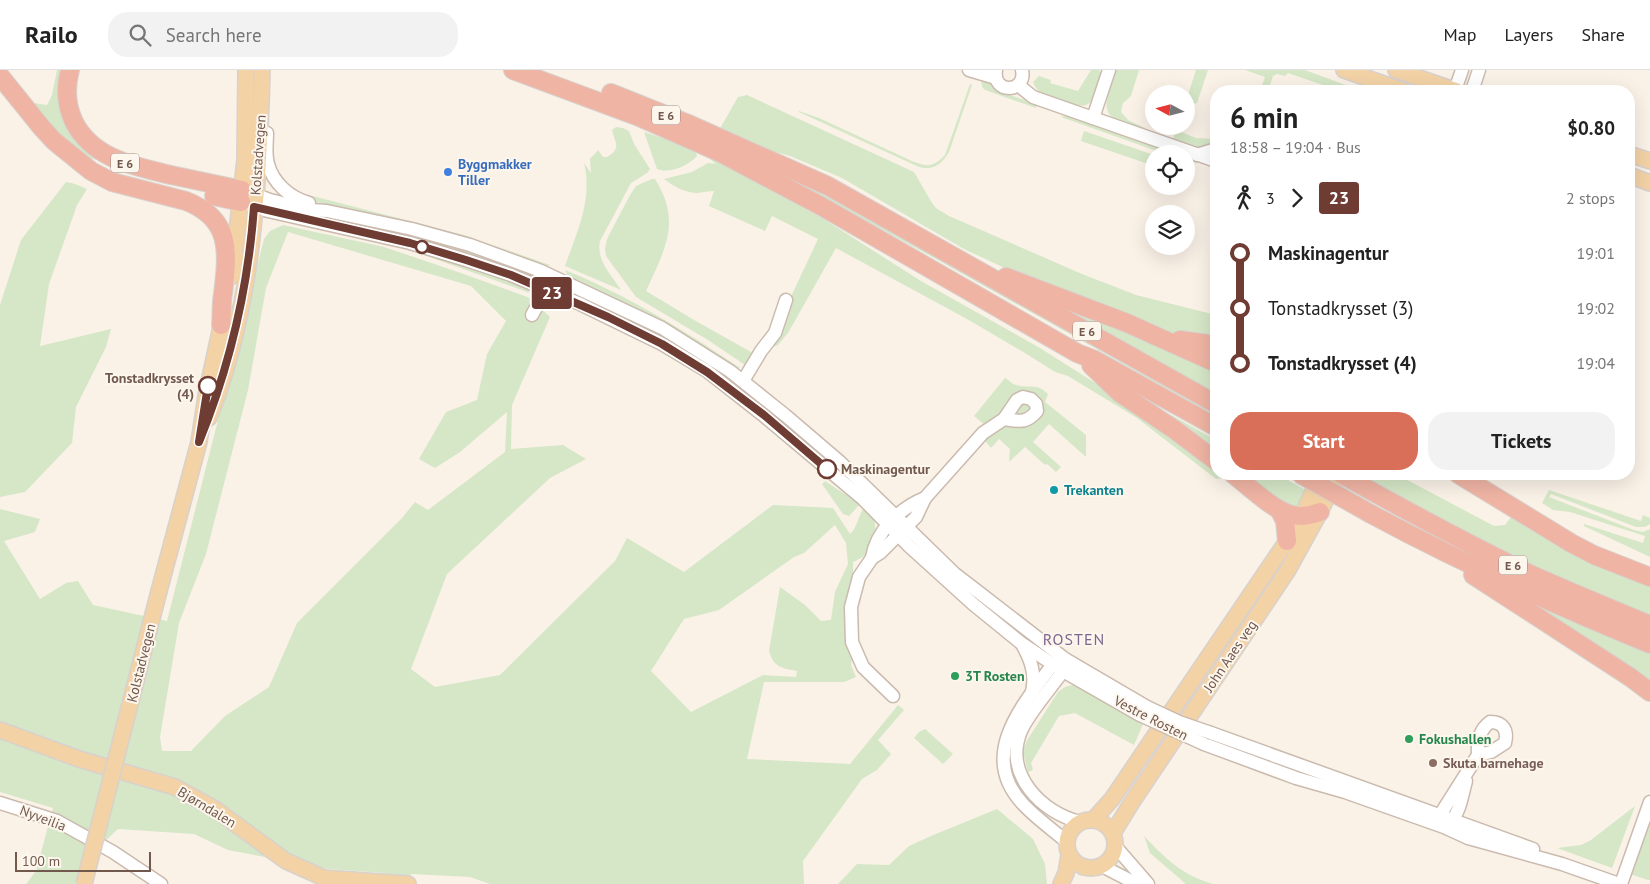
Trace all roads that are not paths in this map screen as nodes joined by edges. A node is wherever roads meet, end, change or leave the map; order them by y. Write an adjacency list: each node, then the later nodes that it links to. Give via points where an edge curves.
1 (70, 70): 30 (highway, E 6, via 67,104 78,129 91,145 112,158 137,167)
2 (246, 70): 30 (main road, Kolstadvegen)
3 (262, 70): 20 (main road, Kolstadvegen)
4 (513, 70): 40 (highway, E 6, via 637,116 719,152 821,206)
5 (549, 70): 32 (highway, E 6, via 642,105 796,171)
6 (969, 70): 13 (street)
7 (1022, 70): 15 (street, via 1022,80)
8 (1110, 70): 21 (street)
9 (1344, 70): 16 (main road)
10 (1396, 70): 17 (main road)
11 (1462, 70): 18 (street)
12 (1479, 70): 19 (street)
13 (996, 74): 15 (street, via 999,84 1005,88)
14 (0, 76): 26 (highway, E 6, via 48,135)
15 (1018, 85): 21 (street, via 1033,97)
16 (1387, 85)
17 (1438, 85)
18 (1457, 85)
19 (1474, 85)
20 (261, 106): 30 (main road, Kolstadvegen); 31 (street, Vestre Rosten, via 267,134 268,165 272,174 288,193)
21 (1093, 118): 23 (street)
22 (1210, 151): 23 (street)
23 (1197, 155): 25 (street)
24 (1635, 156): 27 (main road)
25 (1210, 159)
26 (80, 161): 30 (highway, E 6); 37 (highway, E 6, via 92,172 112,182 196,204 210,214 220,226 227,250)
27 (1650, 161)
28 (1635, 177): 29 (main road)
29 (1650, 183)
30 (248, 199): 31 (street, Vestre Rosten); 34 (street, Vestre Rosten, via 410,243 511,275); 37 (main road, Kolstadvegen); 46 (main road, Kolstadvegen, via 245,284 234,341 218,396)
31 (327, 211): 33 (street, Vestre Rosten, via 412,228 470,245)
32 (957, 259): 38 (highway, E 6, via 1064,297); 43 (highway, E 6)
33 (552, 277): 34 (street); 42 (street, Vestre Rosten, via 662,328)
34 (545, 290): 36 (street); 58 (street, Vestre Rosten, via 662,344 707,372)
35 (786, 300): 42 (street, via 775,333)
36 (532, 315)
37 (221, 325): 46 (main road, Kolstadvegen)
38 (1160, 337): 39 (highway, E 6); 41 (highway, E 6)
39 (1210, 344)
40 (1078, 353): 45 (highway, E 6); 47 (highway, E 6, via 1120,393)
41 (1210, 360)
42 (743, 381): 58 (street, Vestre Rosten, via 840,462)
43 (1210, 401)
44 (1004, 419): 54 (street, via 984,434)
45 (1210, 424)
46 (199, 442): 81 (main road, Kolstadvegen, bridge)
47 (1210, 456)
48 (1240, 480): 55 (highway)
49 (1311, 480): 61 (highway, E 6, bridge)
50 (1318, 480): 57 (main road, John Aaes veg)
51 (1336, 480): 56 (main road, John Aaes veg)
52 (1350, 480): 64 (highway, E 6, via 1506,562)
53 (1468, 480): 63 (highway, via 1571,543)
54 (925, 498): 58 (street); 59 (street, via 916,517)
55 (1280, 511): 57 (highway); 60 (highway, via 1285,521)
56 (1320, 512): 57 (highway); 77 (main road, John Aaes veg, via 1288,570 1132,802)
57 (1302, 516): 60 (main road, John Aaes veg)
58 (892, 521): 59 (street, Vestre Rosten); 62 (street, via 873,548)
59 (903, 531): 62 (street); 65 (street, Vestre Rosten, via 973,604); 67 (street, Vestre Rosten)
60 (1287, 541): 76 (main road, John Aaes veg, via 1112,799)
61 (1424, 543): 66 (highway, E 6); 68 (highway, E 6)
62 (872, 558): 70 (street, via 859,576 851,607 852,642 863,667)
63 (1650, 577)
64 (1650, 625)
65 (1021, 643): 67 (street, Vestre Rosten); 69 (street, via 1033,670)
66 (1650, 644)
67 (1060, 665): 69 (street); 75 (street, Vestre Rosten, bridge, via 1144,711 1296,778); 76 (street, via 1021,731 1017,762 1022,778 1037,798 1062,817)
68 (1650, 692)
69 (1031, 694): 78 (street, via 1007,736 1005,770 1022,803)
70 (893, 696)
71 (0, 730): 80 (main road, Bjørndalen, via 79,759 175,787 216,809 286,861)
72 (1478, 755): 75 (street)
73 (0, 802): 82 (street, Nyveilia, via 57,821 113,852)
74 (1650, 802): 88 (street)
75 (1446, 820): 88 (street, Vestre Rosten, via 1468,838)
76 (1086, 821): 77 (main road, via 1104,824); 78 (main road, via 1071,831)
77 (1114, 839): 79 (main road, via 1111,859); 87 (street)
78 (1068, 848): 79 (main road, via 1078,864); 84 (main road, via 1066,873)
79 (1096, 867): 85 (main road); 86 (street)
80 (324, 881): 83 (main road, Bjørndalen)
81 (84, 884)
82 (161, 884)
83 (408, 884)
84 (1061, 884)
85 (1069, 884)
86 (1137, 884)
87 (1148, 884)
88 (1620, 884)

